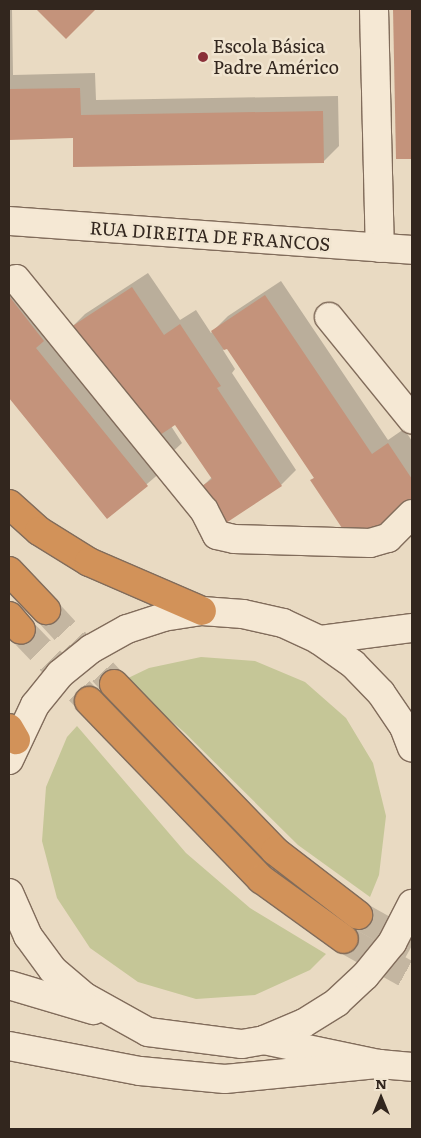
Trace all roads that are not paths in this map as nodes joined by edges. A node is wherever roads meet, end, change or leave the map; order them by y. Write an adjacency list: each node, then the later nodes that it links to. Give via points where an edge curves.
1 (374, 9): 3 (main road)
2 (9, 221): 3 (main road, RUA DIREITA DE FRANCOS)
3 (380, 248): 4 (main road, RUA DIREITA DE FRANCOS)
4 (412, 250)
5 (16, 279): 9 (main road, via 204,510 217,535 234,539 370,543 388,538)
6 (329, 317): 7 (main road)
7 (412, 419)
8 (9, 504): 12 (highway, via 38,531 90,562)
9 (412, 514)
10 (9, 571): 11 (highway)
11 (46, 610)
12 (202, 611): 14 (main road, via 243,614 282,623); 17 (main road, via 163,617 127,629 91,649 60,674)
13 (412, 628): 14 (main road)
14 (319, 640): 18 (main road, via 353,664 381,693 404,727)
15 (114, 684): 21 (highway, via 275,851)
16 (90, 701): 22 (highway, via 262,879)
17 (11, 743)
18 (412, 748)
19 (9, 893): 24 (main road, via 28,936 54,970 85,998)
20 (412, 904): 25 (main road, via 392,944 366,976 337,1002 304,1023)
21 (358, 915)
22 (344, 939)
23 (9, 985): 24 (main road)
24 (121, 1019): 25 (main road, via 148,1032)
25 (253, 1042): 27 (main road); 29 (main road)
26 (9, 1046): 29 (main road)
27 (379, 1064): 28 (main road); 29 (main road, via 225,1079)
28 (412, 1067)
29 (182, 1077)

